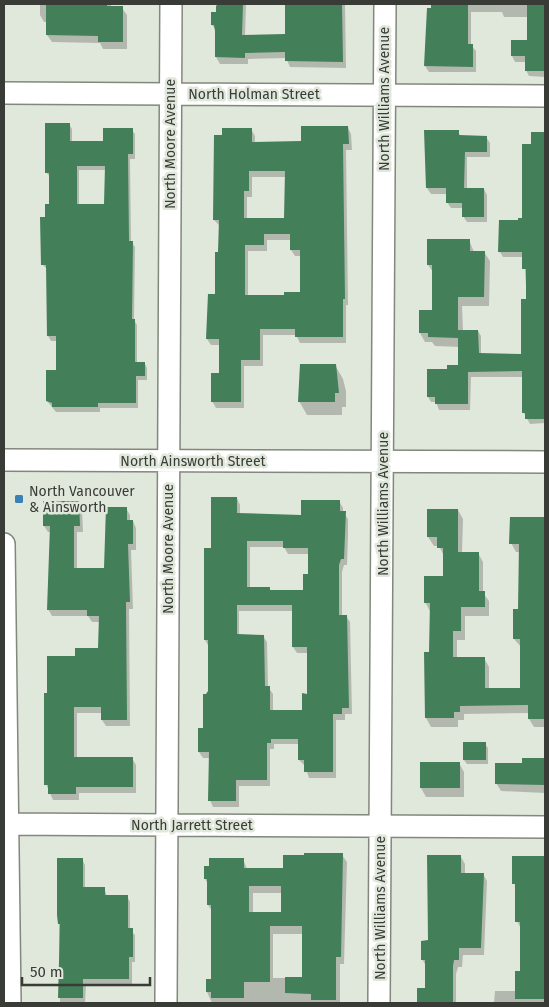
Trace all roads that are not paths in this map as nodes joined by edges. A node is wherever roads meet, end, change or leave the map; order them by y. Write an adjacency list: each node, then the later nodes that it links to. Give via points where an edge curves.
1 (171, 4): 4 (street, North Moore Avenue)
2 (385, 4): 5 (street, North Williams Avenue)
3 (4, 93): 4 (street, North Holman Street)
4 (170, 94): 5 (street, North Holman Street); 8 (street, North Moore Avenue)
5 (384, 95): 6 (street, North Holman Street); 9 (street, North Williams Avenue)
6 (545, 96)
7 (4, 460): 8 (street, North Ainsworth Street)
8 (169, 461): 9 (street, North Ainsworth Street); 13 (street, North Moore Avenue)
9 (383, 462): 10 (street, North Ainsworth Street); 14 (street, North Williams Avenue)
10 (545, 462)
11 (4, 544): 12 (street)
12 (6, 824): 13 (street, North Jarrett Street); 16 (street)
13 (167, 824): 14 (street, North Jarrett Street); 17 (street, North Moore Avenue)
14 (381, 826): 15 (street, North Jarrett Street); 18 (street, North Williams Avenue)
15 (545, 827)
16 (10, 1003)
17 (166, 1003)
18 (379, 1003)

